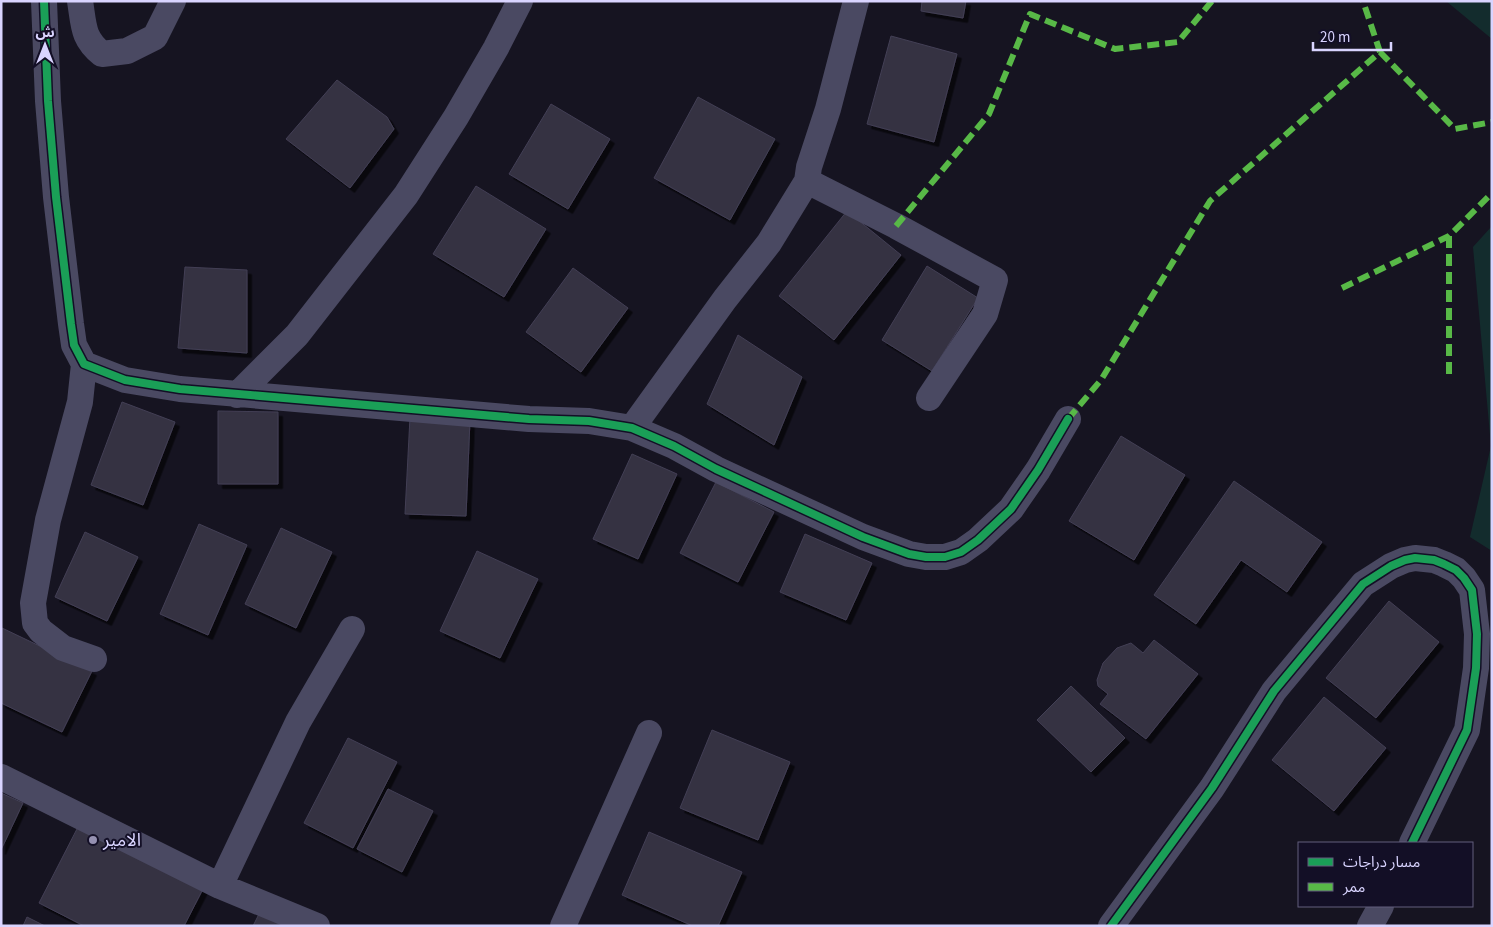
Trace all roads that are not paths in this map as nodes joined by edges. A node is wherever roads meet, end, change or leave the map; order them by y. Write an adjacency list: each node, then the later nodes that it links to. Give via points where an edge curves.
1 (44, 1): 7 (street, via 56,197 74,345)
2 (80, 1): 3 (street, via 85,32 90,44 102,54 127,51 154,37)
3 (173, 1)
4 (520, 1): 8 (street, via 492,55 406,196 297,335)
5 (856, 1): 6 (street)
6 (807, 181): 9 (street, via 995,280 985,314); 11 (street, via 769,242)
7 (84, 364): 8 (street, via 125,380); 13 (street, via 80,402 48,520 34,603 35,623 41,631 63,648)
8 (237, 395): 11 (street, via 589,421)
9 (929, 398)
10 (1068, 419): 11 (street, via 1011,509 978,540 961,552 945,557 909,554 863,537)
11 (632, 428)
12 (352, 629): 17 (street, via 298,722)
13 (94, 659)
14 (649, 734): 20 (street)
15 (1, 777): 17 (street)
16 (1412, 842): 21 (street, via 1467,730 1476,668 1477,634 1472,590 1464,578 1444,564 1414,558 1391,566 1363,584 1274,691 1212,788)
17 (220, 886): 19 (street)
18 (1380, 907): 22 (street)
19 (317, 926)
20 (564, 926)
21 (1111, 926)
22 (1370, 926)

